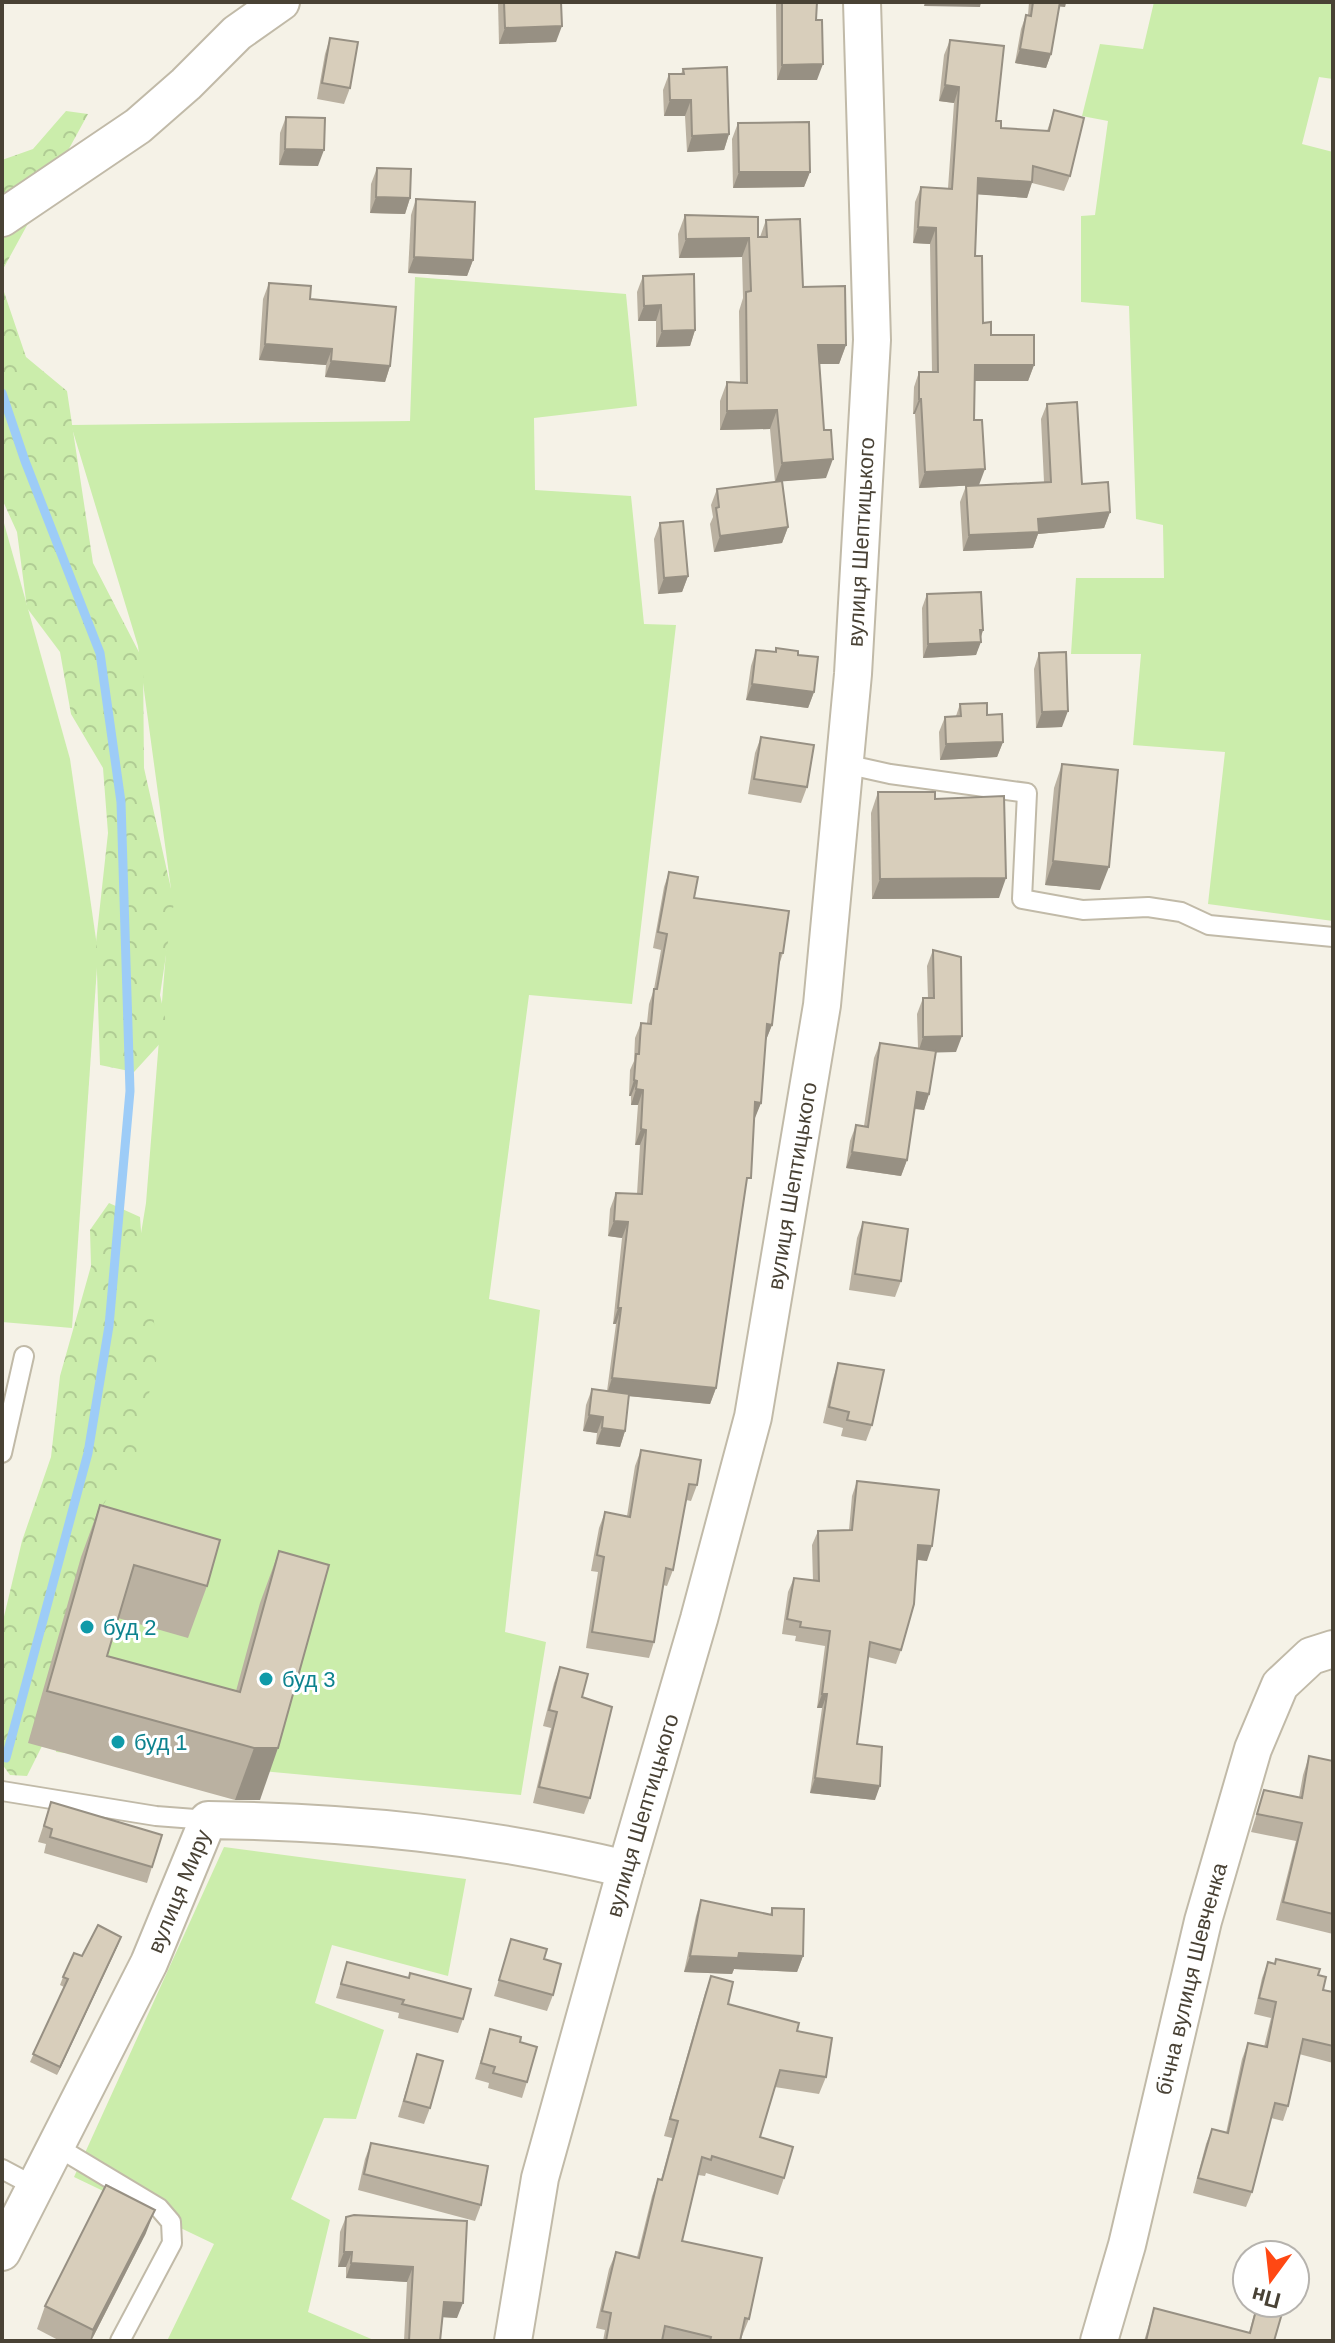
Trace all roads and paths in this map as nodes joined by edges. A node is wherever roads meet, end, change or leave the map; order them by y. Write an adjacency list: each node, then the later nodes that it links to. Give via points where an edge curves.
1 (281, 2): 3 (street, via 237,33 138,126)
2 (862, 2): 4 (street, вулиця Шептицького, via 872,340)
3 (2, 218)
4 (845, 764): 5 (lane, via 1027,793 1022,899 1083,910 1148,907 1181,912 1209,925); 11 (street, вулиця Шептицького, via 822,1005 753,1417)
5 (1333, 937)
6 (24, 1356): 7 (lane)
7 (2, 1453)
8 (1333, 1649): 18 (street, бічна вулиця Шевченка, via 1311,1656 1280,1685 1253,1749 1203,1921 1127,2245)
9 (2, 1791): 10 (lane)
10 (208, 1820): 11 (street, вулиця Миру, via 313,1822 448,1834); 12 (street, вулиця Миру, via 149,1963)
11 (626, 1869): 17 (street, вулиця Шептицького, via 540,2178)
12 (54, 2145): 14 (street, вулиця Миру); 16 (lane, via 159,2208 171,2222 172,2243)
13 (2, 2169): 14 (lane)
14 (34, 2186): 15 (street, вулиця Миру)
15 (2, 2252)
16 (120, 2341)
17 (513, 2341)
18 (1099, 2341)

